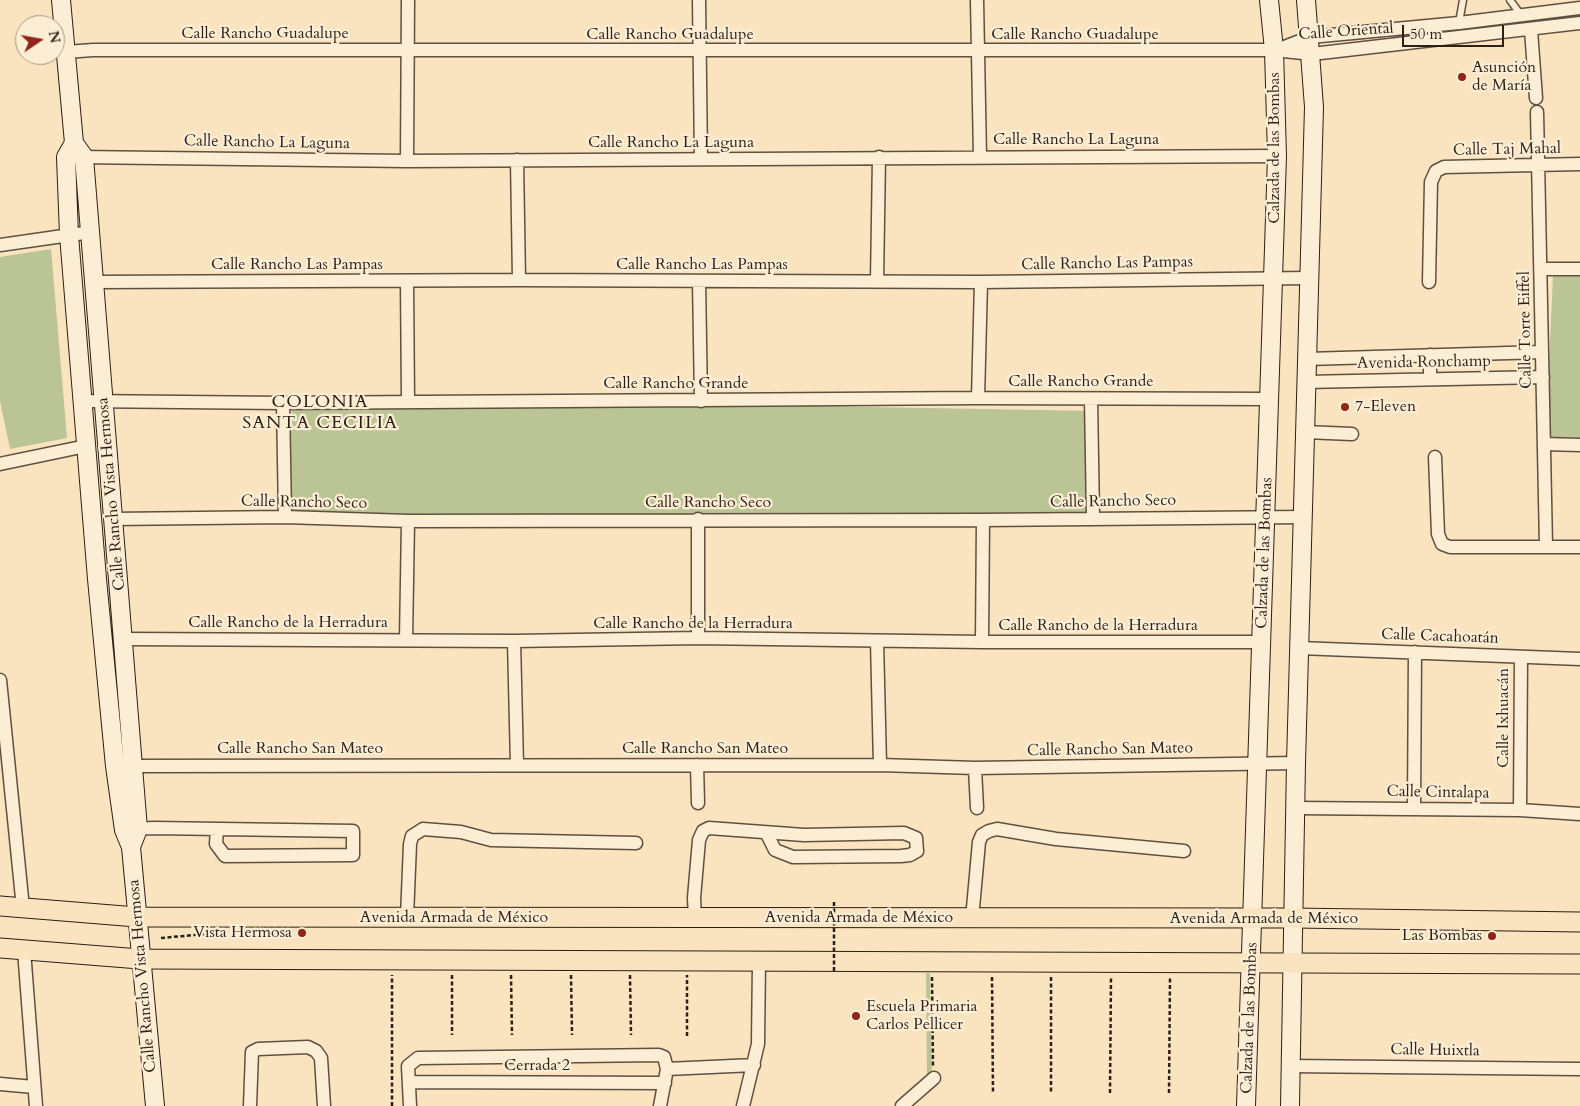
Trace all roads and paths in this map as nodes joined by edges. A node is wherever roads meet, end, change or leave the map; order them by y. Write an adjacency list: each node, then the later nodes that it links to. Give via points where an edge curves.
1 (61, 0): 18 (main road, Calle Rancho Vista Hermosa)
2 (408, 0): 16 (street)
3 (699, 0): 17 (street)
4 (977, 0): 19 (street)
5 (1268, 0): 15 (main road, Calzada de las Bombas)
6 (1306, 0): 14 (main road)
7 (1463, 0): 11 (lane)
8 (1510, 0): 10 (lane)
9 (1580, 8): 10 (street, Calle Oriental)
10 (1521, 15): 11 (street, Calle Oriental)
11 (1459, 23): 14 (street, Calle Oriental)
12 (1580, 23): 13 (street, Calle Oriental)
13 (1531, 30): 14 (street, Calle Oriental); 20 (street)
14 (1311, 46): 15 (street, Calle Oriental); 37 (main road, via 1314,107)
15 (1274, 50): 19 (street, Calle Rancho Guadalupe); 23 (main road, Calzada de las Bombas)
16 (408, 51): 17 (street, Calle Rancho Guadalupe); 18 (street, Calle Rancho Guadalupe); 28 (street)
17 (699, 51): 19 (street, Calle Rancho Guadalupe); 26 (street)
18 (66, 52): 22 (main road, Calle Rancho Vista Hermosa)
19 (980, 52): 25 (street)
20 (1536, 98)
21 (1537, 112): 30 (street, Calle Torre Eiffel)
22 (75, 152): 28 (street, Calle Rancho La Laguna); 31 (main road, Calle Rancho Vista Hermosa); 32 (main road, Calle Rancho Vista Hermosa)
23 (1277, 156): 25 (street, Calle Rancho La Laguna); 36 (main road, Calzada de las Bombas)
24 (879, 157): 25 (street, Calle Rancho La Laguna); 26 (street, Calle Rancho La Laguna); 41 (street)
25 (980, 157)
26 (701, 159): 27 (street, Calle Rancho La Laguna)
27 (517, 160): 28 (street, Calle Rancho La Laguna); 38 (street)
28 (407, 161)
29 (1580, 164): 30 (street, Calle Taj Mahal)
30 (1539, 165): 34 (street, Calle Torre Eiffel); 44 (street, Calle Taj Mahal, via 1444,167 1436,171 1431,182)
31 (90, 232): 32 (street); 42 (main road, Calle Rancho Vista Hermosa)
32 (69, 235): 33 (street); 54 (main road, Calle Rancho Vista Hermosa)
33 (0, 246)
34 (1541, 269): 35 (street); 45 (street, Calle Torre Eiffel)
35 (1580, 269)
36 (1274, 278): 37 (street, Calle Rancho Las Pampas); 43 (street, Calle Rancho Las Pampas); 53 (main road, Calzada de las Bombas)
37 (1309, 278): 47 (main road)
38 (519, 280): 39 (street, Calle Rancho Las Pampas); 40 (street, Calle Rancho Las Pampas)
39 (406, 281): 42 (street, Calle Rancho Las Pampas); 57 (street)
40 (699, 281): 41 (street, Calle Rancho Las Pampas); 55 (street)
41 (877, 281): 43 (street, Calle Rancho Las Pampas)
42 (94, 282): 56 (main road, Calle Rancho Vista Hermosa)
43 (981, 282): 51 (street)
44 (1429, 282)
45 (1542, 352): 46 (street, Avenida Ronchamp); 48 (street, Calle Torre Eiffel)
46 (1430, 355): 47 (street, Avenida Ronchamp); 49 (street)
47 (1307, 358): 50 (main road)
48 (1543, 377): 49 (street, Avenida Ronchamp); 61 (street, Calle Torre Eiffel)
49 (1430, 379): 50 (street, Avenida Ronchamp)
50 (1306, 382): 59 (main road)
51 (978, 398): 52 (street, Calle Rancho Grande); 55 (street, Calle Rancho Grande)
52 (1091, 399): 53 (street, Calle Rancho Grande); 67 (street)
53 (1270, 399): 68 (main road, Calzada de las Bombas)
54 (82, 401): 56 (street, Calle Rancho Grande); 63 (main road, Calle Rancho Vista Hermosa)
55 (701, 401): 57 (street, Calle Rancho Grande)
56 (104, 402): 58 (street, Calle Rancho Grande); 70 (main road, Calle Rancho Vista Hermosa)
57 (408, 402): 58 (street, Calle Rancho Grande)
58 (283, 403): 66 (street)
59 (1305, 432): 60 (street); 69 (main road)
60 (1352, 434)
61 (1544, 444): 62 (street); 74 (street, Calle Torre Eiffel)
62 (1580, 445)
63 (86, 446): 65 (street); 77 (main road, Calle Rancho Vista Hermosa)
64 (1435, 457): 74 (street, via 1438,534 1442,544 1450,547)
65 (0, 464)
66 (284, 517): 70 (street, Calle Rancho Seco); 73 (street, Calle Rancho Seco)
67 (1093, 517): 68 (street, Calle Rancho Seco); 72 (street, Calle Rancho Seco)
68 (1266, 517): 69 (street, Calle Rancho Seco); 84 (main road, Calzada de las Bombas)
69 (1303, 517): 85 (main road)
70 (114, 519): 76 (main road, Calle Rancho Vista Hermosa)
71 (698, 519): 72 (street, Calle Rancho Seco); 73 (street, Calle Rancho Seco); 78 (street)
72 (983, 520): 83 (street)
73 (408, 521): 80 (street)
74 (1546, 546): 75 (street)
75 (1580, 547)
76 (118, 578): 77 (main road); 79 (main road, Calle Rancho Vista Hermosa)
77 (97, 579): 94 (main road, Calle Rancho Vista Hermosa)
78 (698, 638): 81 (street, Calle Rancho de la Herradura); 82 (street, Calle Rancho de la Herradura)
79 (123, 639): 80 (street, Calle Rancho de la Herradura); 95 (main road, Calle Rancho Vista Hermosa)
80 (406, 640): 81 (street, Calle Rancho de la Herradura)
81 (514, 641): 92 (street)
82 (877, 641): 83 (street, Calle Rancho de la Herradura); 96 (street)
83 (982, 642): 84 (street, Calle Rancho de la Herradura)
84 (1262, 642): 90 (main road, Calzada de las Bombas)
85 (1300, 648): 86 (street, Calle Cacahoatán); 91 (main road)
86 (1415, 652): 87 (street, Calle Cacahoatán); 102 (street)
87 (1521, 657): 88 (street, Calle Cacahoatán); 103 (street, Calle Ixhuacán)
88 (1580, 659)
89 (0, 680): 98 (street)
90 (1258, 763): 91 (street, Calle Rancho San Mateo); 97 (street, Calle Rancho San Mateo); 119 (main road, Calzada de las Bombas)
91 (1296, 763): 101 (main road)
92 (517, 765): 93 (street, Calle Rancho San Mateo); 95 (street, Calle Rancho San Mateo)
93 (697, 765): 96 (street, Calle Rancho San Mateo); 99 (street)
94 (115, 766): 95 (street, Calle Rancho San Mateo); 105 (main road, Calle Rancho Vista Hermosa)
95 (133, 766): 105 (main road, Calle Rancho Vista Hermosa)
96 (880, 766): 97 (street, Calle Rancho San Mateo)
97 (975, 768): 100 (street)
98 (5, 774): 112 (street)
99 (698, 803)
100 (977, 808)
101 (1296, 808): 102 (street, Calle Cintalapa); 118 (main road)
102 (1414, 808): 103 (street, Calle Cintalapa)
103 (1520, 810): 104 (street, Calle Cintalapa)
104 (1580, 814)
105 (131, 829): 106 (street); 113 (main road, Calle Rancho Vista Hermosa)
106 (217, 829): 106 (street, via 353,830 353,856 225,856 216,844)
107 (767, 834): 107 (street, via 904,833 916,838 917,851 902,856 793,858 775,850); 116 (street, via 715,828 702,831 694,898)
108 (636, 843): 115 (street, via 491,840 429,828 417,831 410,844)
109 (1184, 851): 117 (street, via 997,830 982,835)
110 (834, 902): 142 (path, bridge)
111 (0, 906): 112 (main road, Avenida Armada de México)
112 (23, 908): 113 (main road, Avenida Armada de México)
113 (137, 917): 114 (main road, Avenida Armada de México); 125 (main road, Calle Rancho Vista Hermosa)
114 (160, 917): 115 (main road, Avenida Armada de México); 122 (path)
115 (407, 917): 116 (main road, Avenida Armada de México)
116 (695, 918): 117 (main road, Avenida Armada de México)
117 (972, 918): 119 (main road, Avenida Armada de México)
118 (1293, 918): 119 (main road, Avenida Armada de México); 120 (main road, Avenida Armada de México); 139 (main road)
119 (1253, 919): 140 (main road, Calzada de las Bombas)
120 (1580, 922)
121 (210, 934): 122 (path)
122 (161, 938): 126 (path)
123 (0, 948): 124 (main road)
124 (24, 950): 125 (main road); 156 (street)
125 (140, 959): 126 (main road); 162 (main road, Calle Rancho Vista Hermosa)
126 (163, 959): 127 (main road)
127 (392, 960): 128 (main road); 165 (path)
128 (452, 961): 129 (main road); 143 (path)
129 (511, 961): 130 (main road); 144 (path)
130 (571, 961): 131 (main road); 145 (path)
131 (630, 961): 132 (main road); 146 (path)
132 (688, 961): 133 (main road); 147 (path)
133 (759, 962): 134 (main road); 148 (street, via 758,1044)
134 (932, 963): 135 (main road); 152 (path)
135 (992, 963): 136 (main road); 160 (path)
136 (1050, 963): 137 (main road); 157 (path)
137 (1111, 963): 138 (main road); 158 (path)
138 (1170, 963): 140 (main road); 159 (path)
139 (1292, 963): 140 (main road); 141 (main road); 149 (main road)
140 (1251, 964): 170 (main road, Calzada de las Bombas)
141 (1580, 964)
142 (834, 973)
143 (452, 1035)
144 (512, 1035)
145 (572, 1035)
146 (631, 1035)
147 (687, 1036)
148 (754, 1065): 150 (street); 168 (street)
149 (1290, 1066): 151 (street, Calle Huixtla); 171 (main road)
150 (667, 1068): 153 (street, via 664,1057 659,1055 418,1058 408,1066); 154 (street)
151 (1580, 1069)
152 (934, 1078): 169 (street)
153 (409, 1082): 154 (street, Cerrada 2); 166 (street)
154 (665, 1083): 167 (street)
155 (0, 1084): 156 (street)
156 (34, 1087): 161 (street)
157 (1051, 1093)
158 (1110, 1093)
159 (1169, 1093)
160 (993, 1094)
161 (36, 1106)
162 (155, 1106)
163 (250, 1106): 164 (street, via 252,1052 308,1047 321,1058)
164 (324, 1106)
165 (392, 1106)
166 (410, 1106)
167 (660, 1106)
168 (743, 1106)
169 (902, 1106)
170 (1246, 1106)
171 (1290, 1106)

